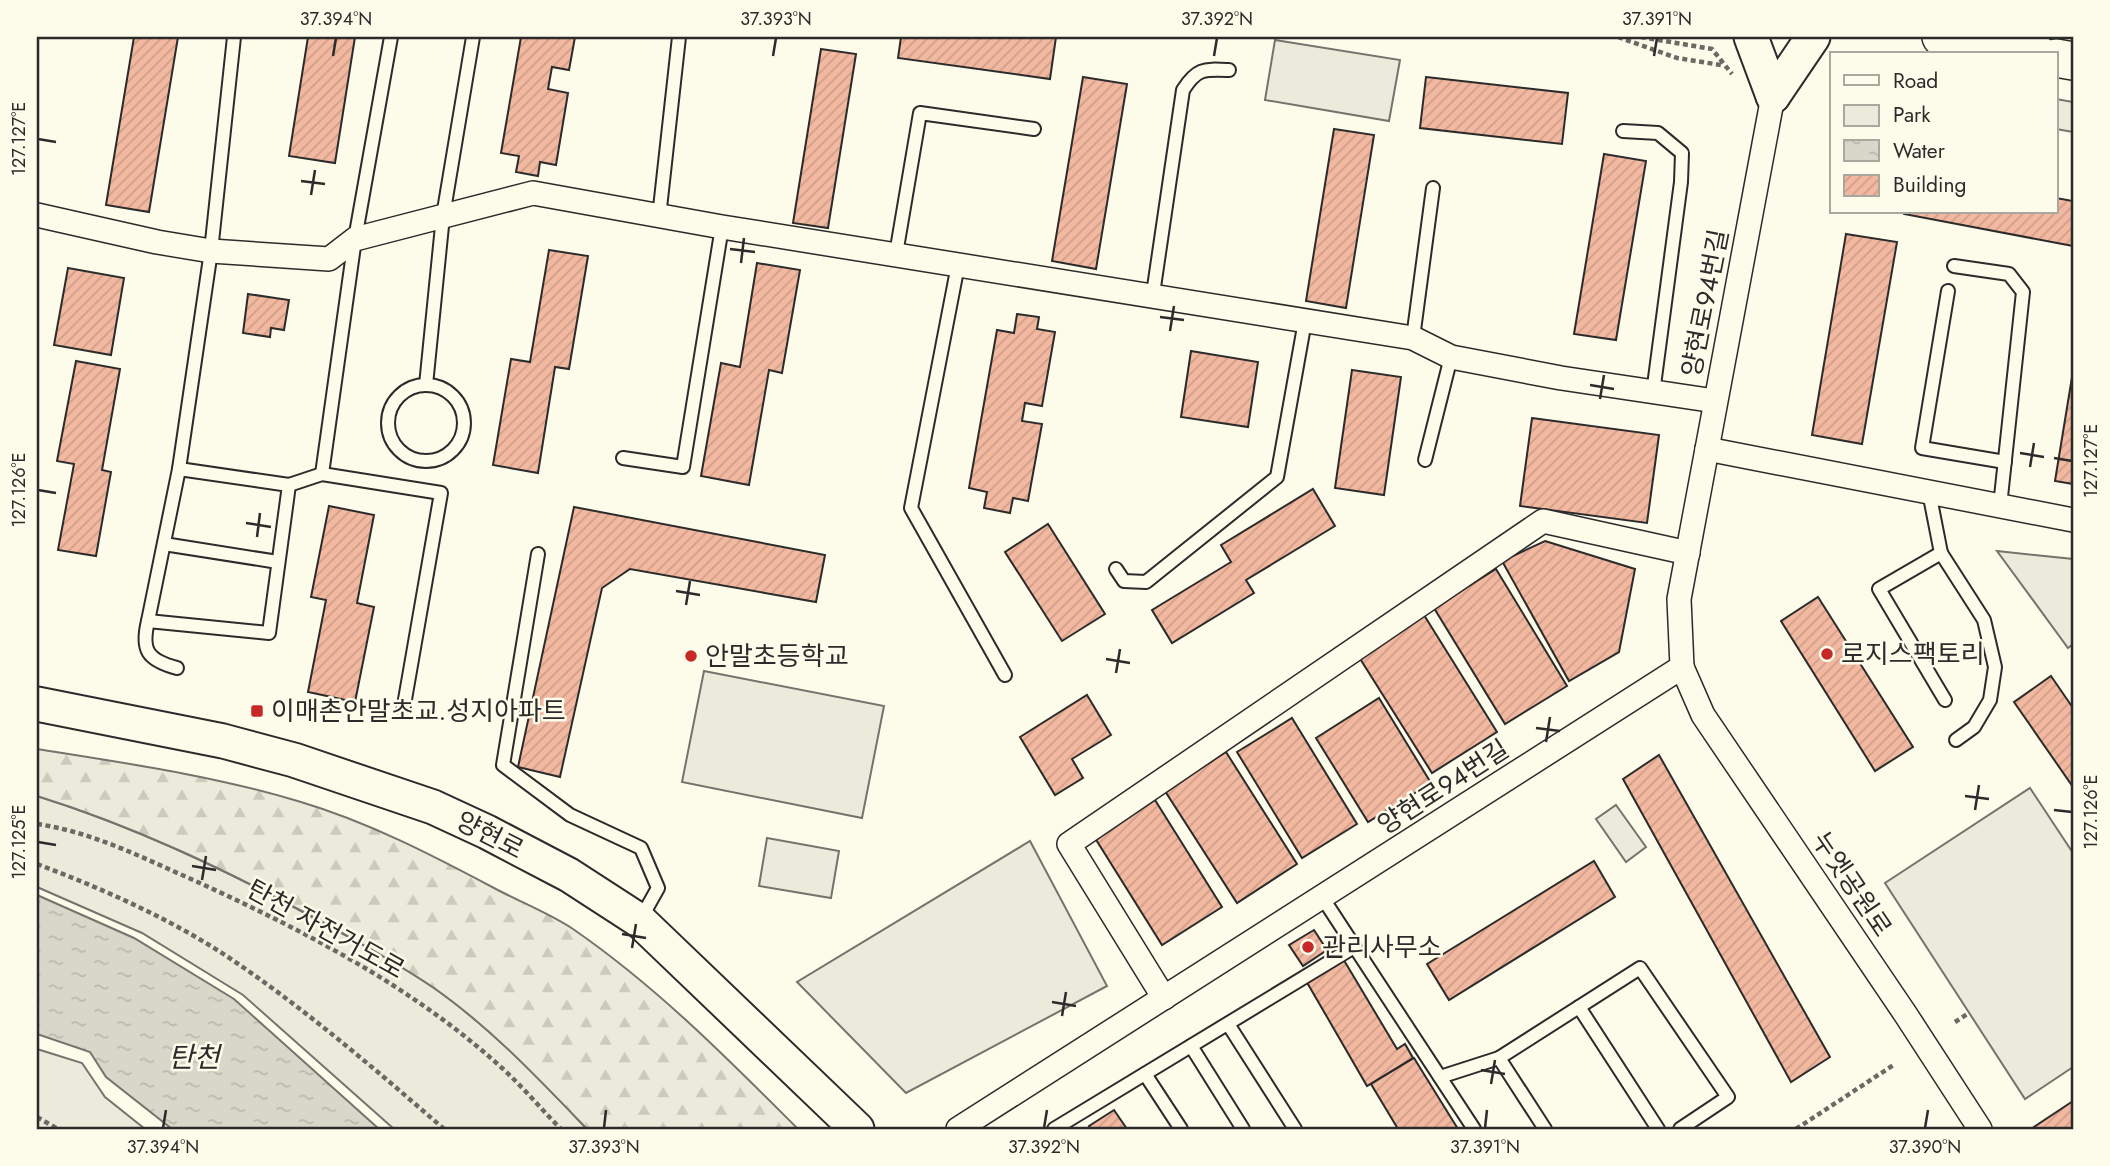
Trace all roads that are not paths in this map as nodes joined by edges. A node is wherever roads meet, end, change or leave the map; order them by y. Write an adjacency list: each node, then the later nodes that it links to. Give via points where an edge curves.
1 (234, 37): 19 (lane)
2 (391, 37): 18 (lane)
3 (473, 37): 15 (lane)
4 (679, 37): 16 (lane)
5 (1751, 37): 10 (main road)
6 (1813, 37): 10 (main road)
7 (1941, 37): 8 (main road)
8 (2027, 52)
9 (1229, 70): 24 (lane, via 1202,69 1183,90)
10 (1773, 96): 30 (street, 양현로94번길)
11 (1034, 129): 20 (lane, via 920,113)
12 (1623, 131): 29 (lane, via 1658,133 1682,153)
13 (1433, 188): 26 (lane)
14 (37, 215): 19 (street)
15 (443, 216): 16 (street, via 533,193); 18 (street); 28 (lane)
16 (659, 216): 17 (street)
17 (722, 227): 20 (street); 32 (lane, via 683,467)
18 (355, 239): 19 (street, via 328,259); 36 (lane)
19 (211, 251): 35 (lane)
20 (896, 254): 21 (street)
21 (958, 265): 24 (street); 50 (lane, via 911,508)
22 (1954, 266): 34 (lane, via 2009,274 2023,292)
23 (1948, 291): 34 (lane, via 1922,448)
24 (1153, 294): 25 (street)
25 (1305, 320): 26 (street); 46 (lane, via 1277,477 1146,582 1124,581)
26 (1413, 338): 27 (street)
27 (1451, 357): 29 (street); 33 (lane)
28 (426, 384): 28 (lane, via 404,391 388,422 401,453 417,461 447,455 463,434 457,399)
29 (1653, 393): 30 (street)
30 (1716, 401): 31 (street, 양현로94번길)
31 (1707, 449): 38 (street); 42 (street, 양현로94번길)
32 (623, 458)
33 (1425, 460)
34 (2005, 462): 39 (lane)
35 (179, 469): 37 (lane); 41 (lane)
36 (322, 474): 37 (lane); 53 (lane, via 441,493)
37 (289, 485): 45 (lane)
38 (1929, 492): 39 (street); 43 (lane)
39 (2000, 506): 40 (street)
40 (2073, 520)
41 (164, 544): 45 (lane); 47 (lane)
42 (1688, 553): 48 (street, 양현로94번길, via 1679,599); 58 (street, via 1543,521 1069,844)
43 (1941, 553): 51 (lane, via 1879,589); 54 (lane, via 1984,620 1995,667 1990,700 1974,727)
44 (538, 554): 56 (lane, via 503,765 570,815 641,848 658,888)
45 (278, 562): 47 (lane, via 269,633)
46 (1116, 569)
47 (148, 621): 49 (lane, via 144,640 149,655)
48 (1682, 667): 55 (street, 양현로94번길); 75 (street, 누엣공원로, via 1703,715)
49 (177, 668)
50 (1005, 675)
51 (1945, 700)
52 (37, 704): 56 (main road, 양현로, via 223,741 433,807 569,875)
53 (403, 711)
54 (1956, 740)
55 (1322, 897): 57 (lane); 58 (street, 양현로94번길)
56 (639, 920): 65 (main road, 양현로)
57 (1354, 947): 60 (lane); 64 (lane)
58 (1164, 998): 66 (street, 양현로94번길)
59 (1579, 1007): 62 (lane); 73 (lane); 74 (lane, via 1640,968 1728,1097)
60 (1228, 1024): 61 (lane); 70 (lane)
61 (1191, 1046): 63 (lane); 69 (lane)
62 (1499, 1058): 64 (lane); 72 (lane)
63 (1145, 1074): 67 (lane); 68 (lane)
64 (1440, 1077): 71 (lane)
65 (857, 1129)
66 (958, 1129)
67 (1054, 1129)
68 (1181, 1129)
69 (1243, 1129)
70 (1296, 1129)
71 (1474, 1129)
72 (1545, 1129)
73 (1658, 1129)
74 (1679, 1129)
75 (1980, 1129)

